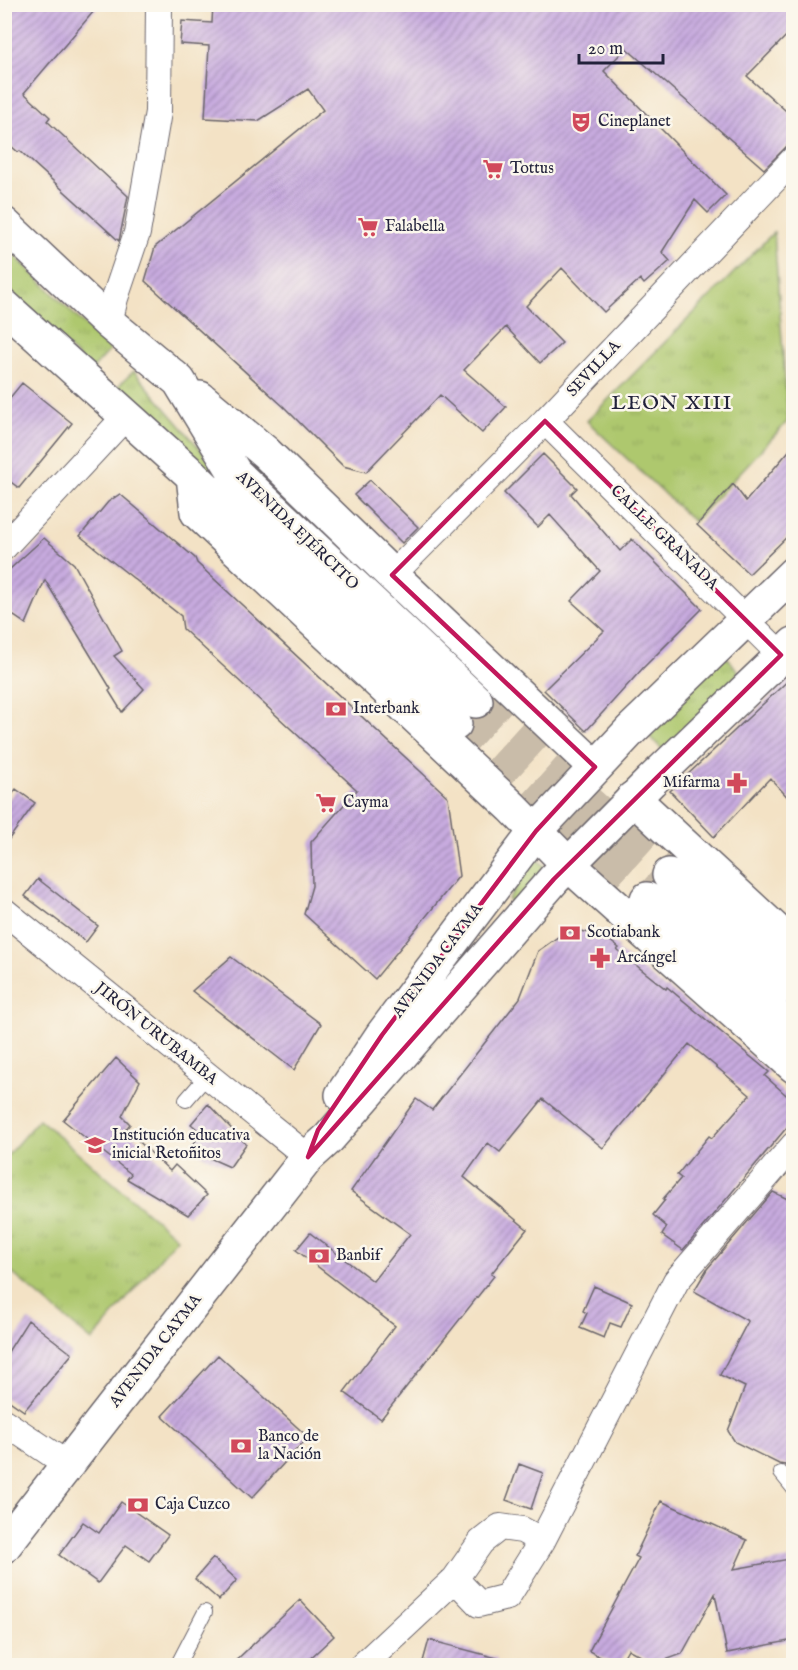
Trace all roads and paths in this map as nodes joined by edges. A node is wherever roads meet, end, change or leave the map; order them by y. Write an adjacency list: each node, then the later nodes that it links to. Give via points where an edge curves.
1 (159, 4): 5 (street, via 158,112 137,233)
2 (794, 159): 8 (street, SEVILLA)
3 (4, 224): 5 (main road, AVENIDA EJÉRCITO)
4 (4, 306): 7 (main road, AVENIDA EJÉRCITO)
5 (109, 323): 6 (main road, AVENIDA EJÉRCITO)
6 (179, 381): 9 (main road, AVENIDA EJÉRCITO, via 234,473 466,712); 12 (main road, via 265,452)
7 (126, 416): 9 (main road, AVENIDA EJÉRCITO); 10 (street)
8 (545, 421): 12 (street, SEVILLA); 13 (street, CALLE GRANADA)
9 (193, 476): 17 (main road, via 197,512)
10 (4, 547)
11 (794, 573): 13 (main road, AVENIDA CAYMA)
12 (392, 575): 15 (main road)
13 (746, 618): 14 (street, CALLE GRANADA); 15 (main road, AVENIDA CAYMA)
14 (787, 650): 16 (main road, AVENIDA CAYMA)
15 (595, 767): 17 (main road, AVENIDA CAYMA)
16 (633, 798): 18 (main road, AVENIDA CAYMA); 22 (main road)
17 (536, 831): 18 (main road); 29 (main road, AVENIDA CAYMA, via 382,1035 318,1130)
18 (568, 865): 25 (main road); 29 (main road, AVENIDA CAYMA, via 329,1138)
19 (669, 875): 23 (main road)
20 (647, 899): 24 (main road)
21 (4, 911): 26 (street, JIRÓN URUBAMBA)
22 (794, 947)
23 (794, 988)
24 (794, 1032)
25 (794, 1066)
26 (207, 1076): 27 (lane); 29 (street, JIRÓN URUBAMBA)
27 (186, 1100)
28 (794, 1146): 34 (street, via 676,1281)
29 (308, 1156): 31 (main road, AVENIDA CAYMA)
30 (4, 1422): 31 (street)
31 (68, 1465): 35 (main road, AVENIDA CAYMA)
32 (781, 1473): 33 (lane)
33 (794, 1489)
34 (542, 1540): 36 (street, via 522,1530 500,1527 481,1542); 36 (street, via 507,1597 478,1604)
35 (4, 1546)
36 (455, 1580): 39 (street)
37 (205, 1612): 38 (lane)
38 (177, 1665)
39 (362, 1665)

